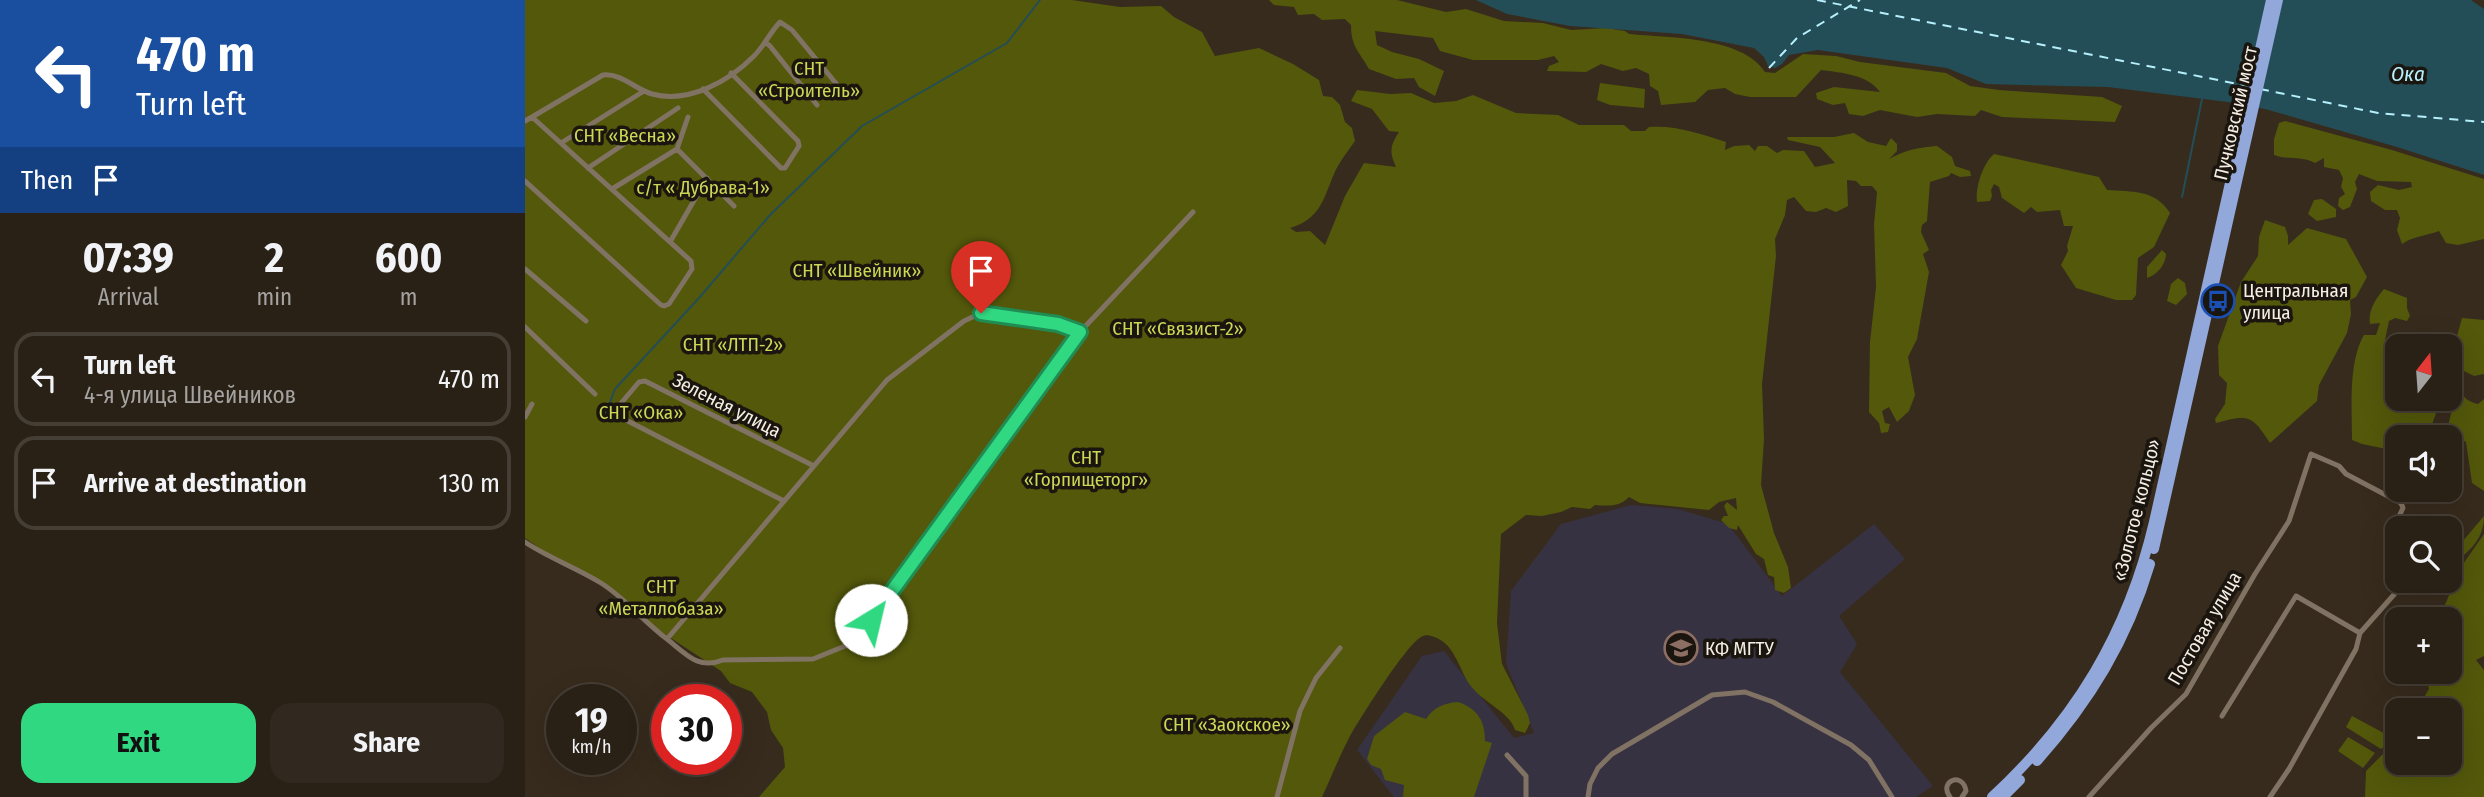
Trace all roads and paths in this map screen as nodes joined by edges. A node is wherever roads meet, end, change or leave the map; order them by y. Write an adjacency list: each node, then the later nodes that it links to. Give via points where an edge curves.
1 (2271, 0): 21 (highway, Пучковский мост)
2 (2278, 0): 21 (highway, Пучковский мост)
3 (765, 42): 4 (street); 5 (street, via 766,36 784,23); 8 (street)
4 (731, 73): 6 (street); 6 (street, via 798,141 785,168)
5 (839, 87)
6 (703, 89): 7 (street, via 669,95)
7 (644, 90): 10 (street, via 603,75); 13 (street)
8 (817, 105)
9 (678, 108): 15 (street)
10 (532, 117): 12 (street); 13 (street)
11 (688, 117): 14 (street)
12 (525, 121)
13 (561, 143): 15 (street)
14 (677, 149): 16 (street); 18 (street)
15 (588, 168): 18 (street)
16 (707, 178): 19 (street); 22 (street)
17 (525, 181): 22 (street, via 664,306 681,288 692,264)
18 (612, 189): 22 (street)
19 (734, 206)
20 (1193, 212): 26 (street)
21 (2221, 233): 46 (highway, «Золотое кольцо», via 2136,586 2111,646 2083,693 2026,764); 47 (highway, «Золотое кольцо», via 2143,589 2089,698)
22 (670, 242)
23 (525, 269): 24 (street)
24 (586, 321)
25 (525, 327): 27 (street)
26 (1080, 332): 30 (street, via 1058,324 981,313 964,321 887,380); 36 (street, via 855,642 813,659 723,660 711,665 697,662)
27 (595, 394)
28 (532, 404): 29 (street)
29 (525, 417)
30 (814, 467): 31 (street); 31 (street, Зеленая улица, via 648,382 639,382 617,408 620,417)
31 (784, 502): 36 (street)
32 (2399, 516): 48 (street, Постовая улица, via 2401,503 2311,454 2289,521 2186,694)
33 (525, 542): 36 (street, via 602,584)
34 (2395, 593): 35 (street)
35 (2360, 633): 38 (street, via 2296,596); 49 (street, via 2303,745)
36 (667, 639)
37 (1340, 648): 41 (street, via 1316,678 1300,711)
38 (2222, 716)
39 (1507, 755): 42 (street, via 1526,776)
40 (1947, 795): 45 (street, via 1950,781 1955,779 1965,785)
41 (1277, 797)
42 (1526, 797)
43 (1588, 797): 44 (street, via 1598,768 1612,754 1712,695 1745,692 1773,702 1851,745 1869,760)
44 (1892, 797)
45 (1962, 797)
46 (1992, 797)
47 (2003, 797)
48 (2089, 797)
49 (2270, 797)

